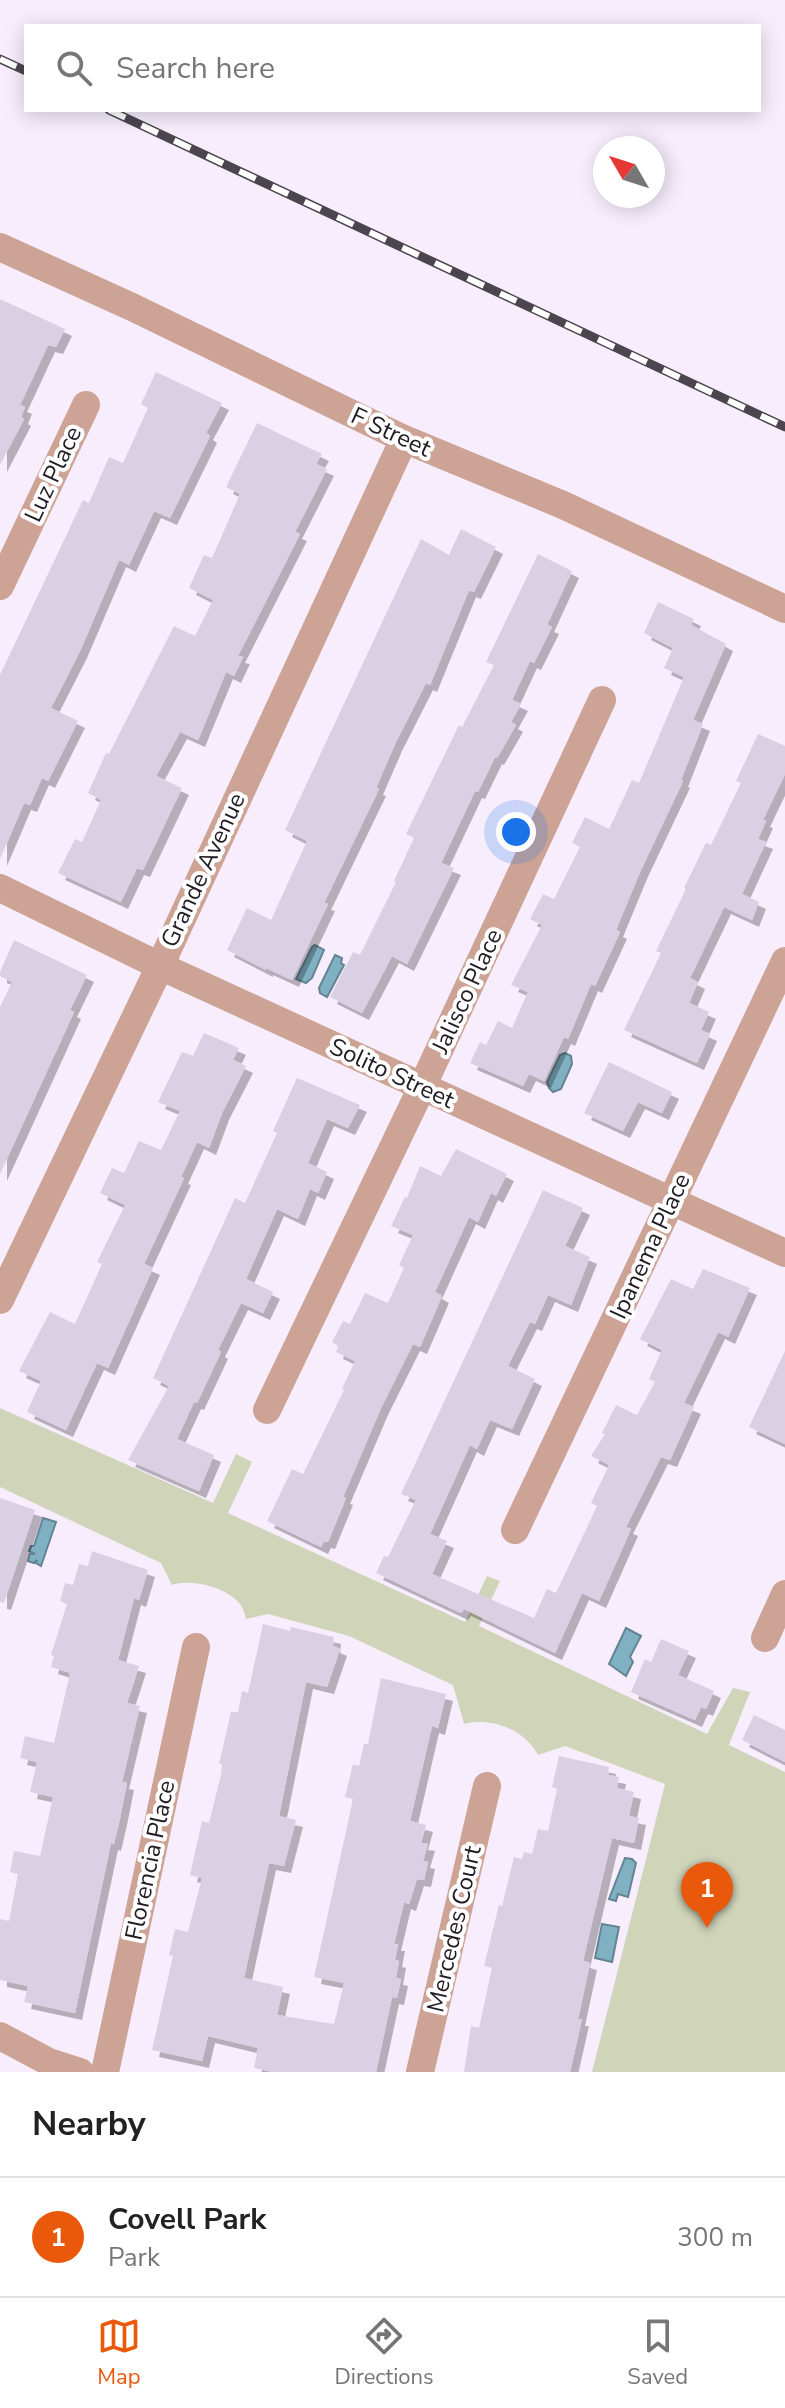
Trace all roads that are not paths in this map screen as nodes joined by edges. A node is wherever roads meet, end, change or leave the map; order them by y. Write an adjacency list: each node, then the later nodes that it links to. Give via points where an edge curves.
1 (0, 247): 3 (street, F Street)
2 (86, 405): 4 (street, Luz Place)
3 (404, 439): 5 (street, F Street, via 563,505); 9 (street, Grande Avenue)
4 (0, 586)
5 (785, 609)
6 (602, 700): 10 (street, Jalisco Place)
7 (0, 888): 9 (street, Solito Street)
8 (785, 961): 11 (street, Ipanema Place)
9 (160, 966): 10 (street, Solito Street); 13 (street, Grande Avenue)
10 (422, 1087): 11 (street, Solito Street); 14 (street, Jalisco Place)
11 (671, 1202): 12 (street, Solito Street); 15 (street, Ipanema Place)
12 (785, 1253)
13 (0, 1300)
14 (267, 1410)
15 (515, 1530)
16 (785, 1594): 17 (street)
17 (765, 1638)
18 (196, 1647): 22 (street, Florencia Place)
19 (487, 1786): 23 (street, Mercedes Court)
20 (0, 2036): 21 (street)
21 (80, 2072)
22 (105, 2072)
23 (420, 2072)

